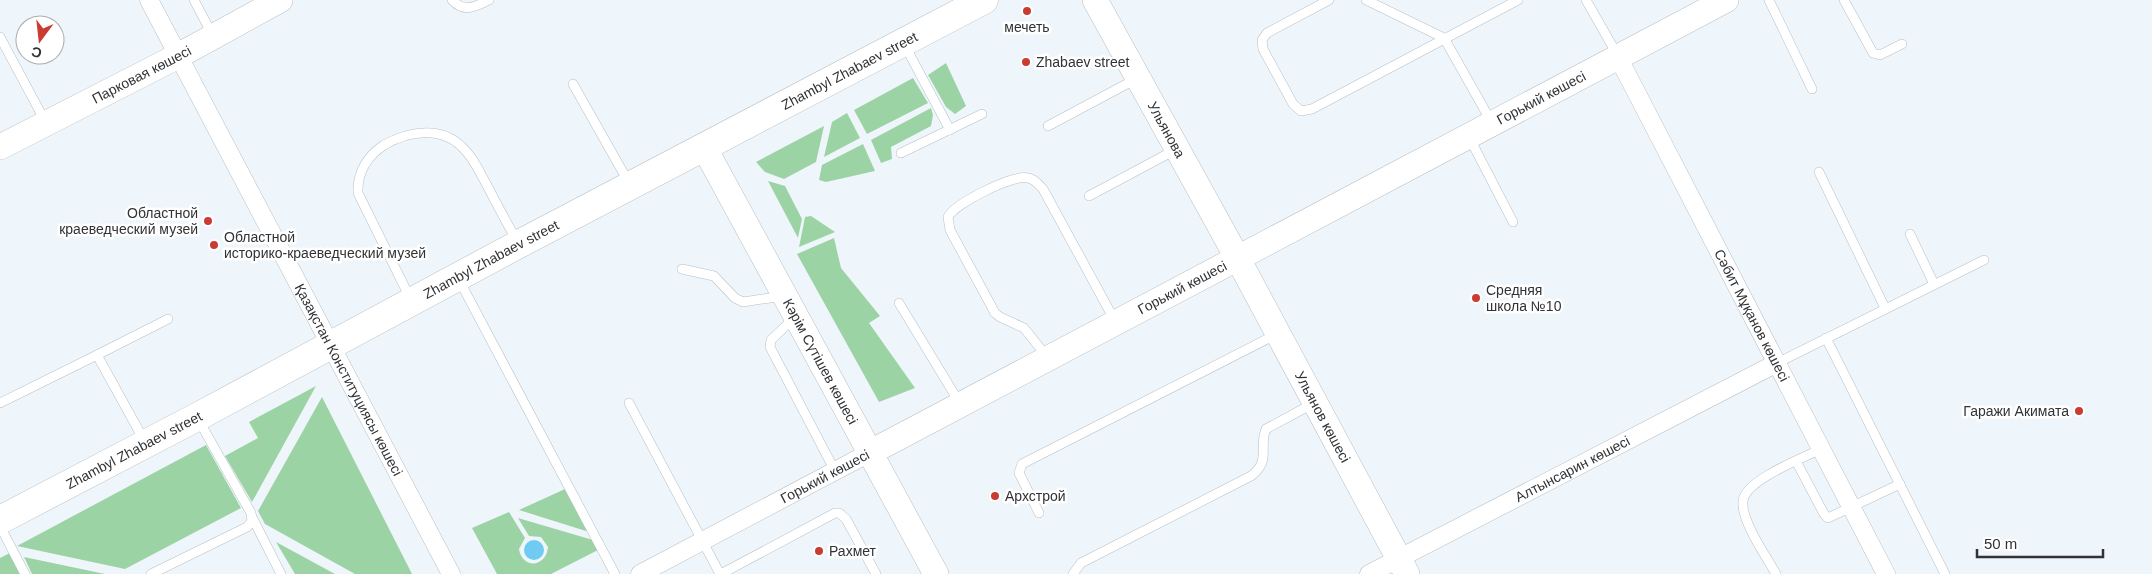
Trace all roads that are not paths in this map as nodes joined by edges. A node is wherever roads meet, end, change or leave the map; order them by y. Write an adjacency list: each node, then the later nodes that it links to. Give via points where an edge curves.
1 (149, 0): 20 (street, Қазақстан Конституциясы көшесі)
2 (194, 0): 15 (lane)
3 (280, 0): 15 (main road, Парковая көшесі)
4 (452, 0): 5 (lane, via 469,9)
5 (489, 0)
6 (1095, 0): 22 (main road, Ульянова)
7 (1329, 0): 17 (lane, via 1267,33 1262,40 1263,49 1293,104 1302,111 1312,109)
8 (1366, 0): 17 (lane)
9 (1518, 0): 17 (lane)
10 (1586, 0): 21 (lane)
11 (1726, 0): 21 (main road, Горький көшесі)
12 (1769, 0): 24 (lane)
13 (1844, 0): 19 (lane, via 1873,53 1880,55)
14 (968, 4): 18 (main road, Zhambyl Zhabaev street)
15 (213, 36): 20 (main road, Парковая көшесі)
16 (0, 38): 26 (lane)
17 (1444, 38): 27 (lane)
18 (904, 42): 29 (lane); 32 (main road, Zhambyl Zhabaev street)
19 (1902, 44)
20 (178, 56): 26 (main road, Парковая көшесі); 54 (street, Қазақстан Конституциясы көшесі)
21 (1618, 57): 27 (main road, Горький көшесі); 57 (street, Сәбит Мұқанов көшесі)
22 (1138, 78): 28 (lane); 33 (main road, Ульянова)
23 (573, 84): 36 (lane)
24 (1812, 89)
25 (982, 114): 29 (lane)
26 (46, 123): 31 (main road, Парковая көшесі)
27 (1492, 124): 30 (main road, Горький көшесі)
28 (1048, 126)
29 (950, 130): 34 (lane)
30 (1468, 136): 38 (lane); 41 (main road, Горький көшесі)
31 (0, 147)
32 (704, 147): 36 (main road, Zhambyl Zhabaev street); 48 (main road, Кәрім Сүтішев көшесі)
33 (1177, 149): 37 (lane); 41 (main road, Ульянова)
34 (901, 153)
35 (1819, 172): 49 (lane)
36 (630, 186): 40 (main road, Zhambyl Zhabaev street)
37 (1089, 196)
38 (1513, 222)
39 (1910, 234): 45 (lane)
40 (518, 244): 44 (main road, Zhambyl Zhabaev street); 46 (lane, via 471,157 450,137 417,133 385,145 363,167 358,193)
41 (1238, 259): 51 (main road, Горький көшесі); 52 (main road, Ульянов көшесі)
42 (1984, 260): 45 (lane)
43 (682, 269): 48 (lane, via 714,276 743,302)
44 (458, 278): 46 (main road, Zhambyl Zhabaev street); 80 (lane)
45 (1934, 284): 49 (lane)
46 (412, 302): 54 (main road, Zhambyl Zhabaev street)
47 (899, 302): 61 (lane)
48 (790, 306): 65 (main road, Кәрім Сүтішев көшесі); 67 (lane, via 770,347)
49 (1885, 308): 53 (lane)
50 (168, 319): 55 (lane)
51 (1116, 323): 56 (main road, Горький көшесі); 56 (lane, via 1037,182 1017,178 956,208 948,217 950,230 995,312 1024,328)
52 (1278, 334): 60 (main road, Ульянов көшесі); 70 (lane, via 1022,464 1019,473)
53 (1826, 338): 57 (lane); 68 (lane)
54 (331, 345): 62 (main road, Zhambyl Zhabaev street); 79 (street, Қазақстан Конституциясы көшесі)
55 (97, 355): 58 (lane); 63 (lane)
56 (1048, 358): 61 (main road, Горький көшесі)
57 (1777, 363): 64 (street, Сәбит Мұқанов көшесі); 75 (street, Алтынсарин көшесі)
58 (0, 402)
59 (628, 403): 74 (lane)
60 (1315, 403): 75 (main road, Ульянов көшесі); 85 (lane, via 1266,429 1264,459 1251,476 1081,563)
61 (960, 405): 65 (main road, Горький көшесі)
62 (197, 417): 63 (main road, Zhambyl Zhabaev street); 71 (lane)
63 (146, 444): 72 (main road, Zhambyl Zhabaev street)
64 (1821, 449): 66 (lane); 69 (street, Сәбит Мұқанов көшесі)
65 (871, 452): 67 (street, Горький көшесі); 84 (main road, Кәрім Сүтішев көшесі)
66 (1796, 461): 69 (lane, via 1826,516 1832,518); 87 (lane, via 1751,485 1743,501 1747,521)
67 (834, 471): 74 (street, Горький көшесі)
68 (1900, 484): 69 (lane); 89 (lane)
69 (1852, 508): 88 (street, Сәбит Мұқанов көшесі)
70 (1039, 512)
71 (252, 517): 77 (lane, via 247,526); 78 (lane)
72 (0, 520)
73 (0, 526): 76 (lane)
74 (702, 541): 81 (street, Горький көшесі); 82 (lane)
75 (1403, 566): 86 (street, Алтынсарин көшесі)
76 (25, 574)
77 (151, 574)
78 (281, 574)
79 (451, 574)
80 (616, 574)
81 (640, 574)
82 (721, 574): 83 (lane, via 839,513 846,519)
83 (876, 574)
84 (936, 574)
85 (1072, 574)
86 (1369, 574)
87 (1776, 574)
88 (1886, 574)
89 (1946, 574)

